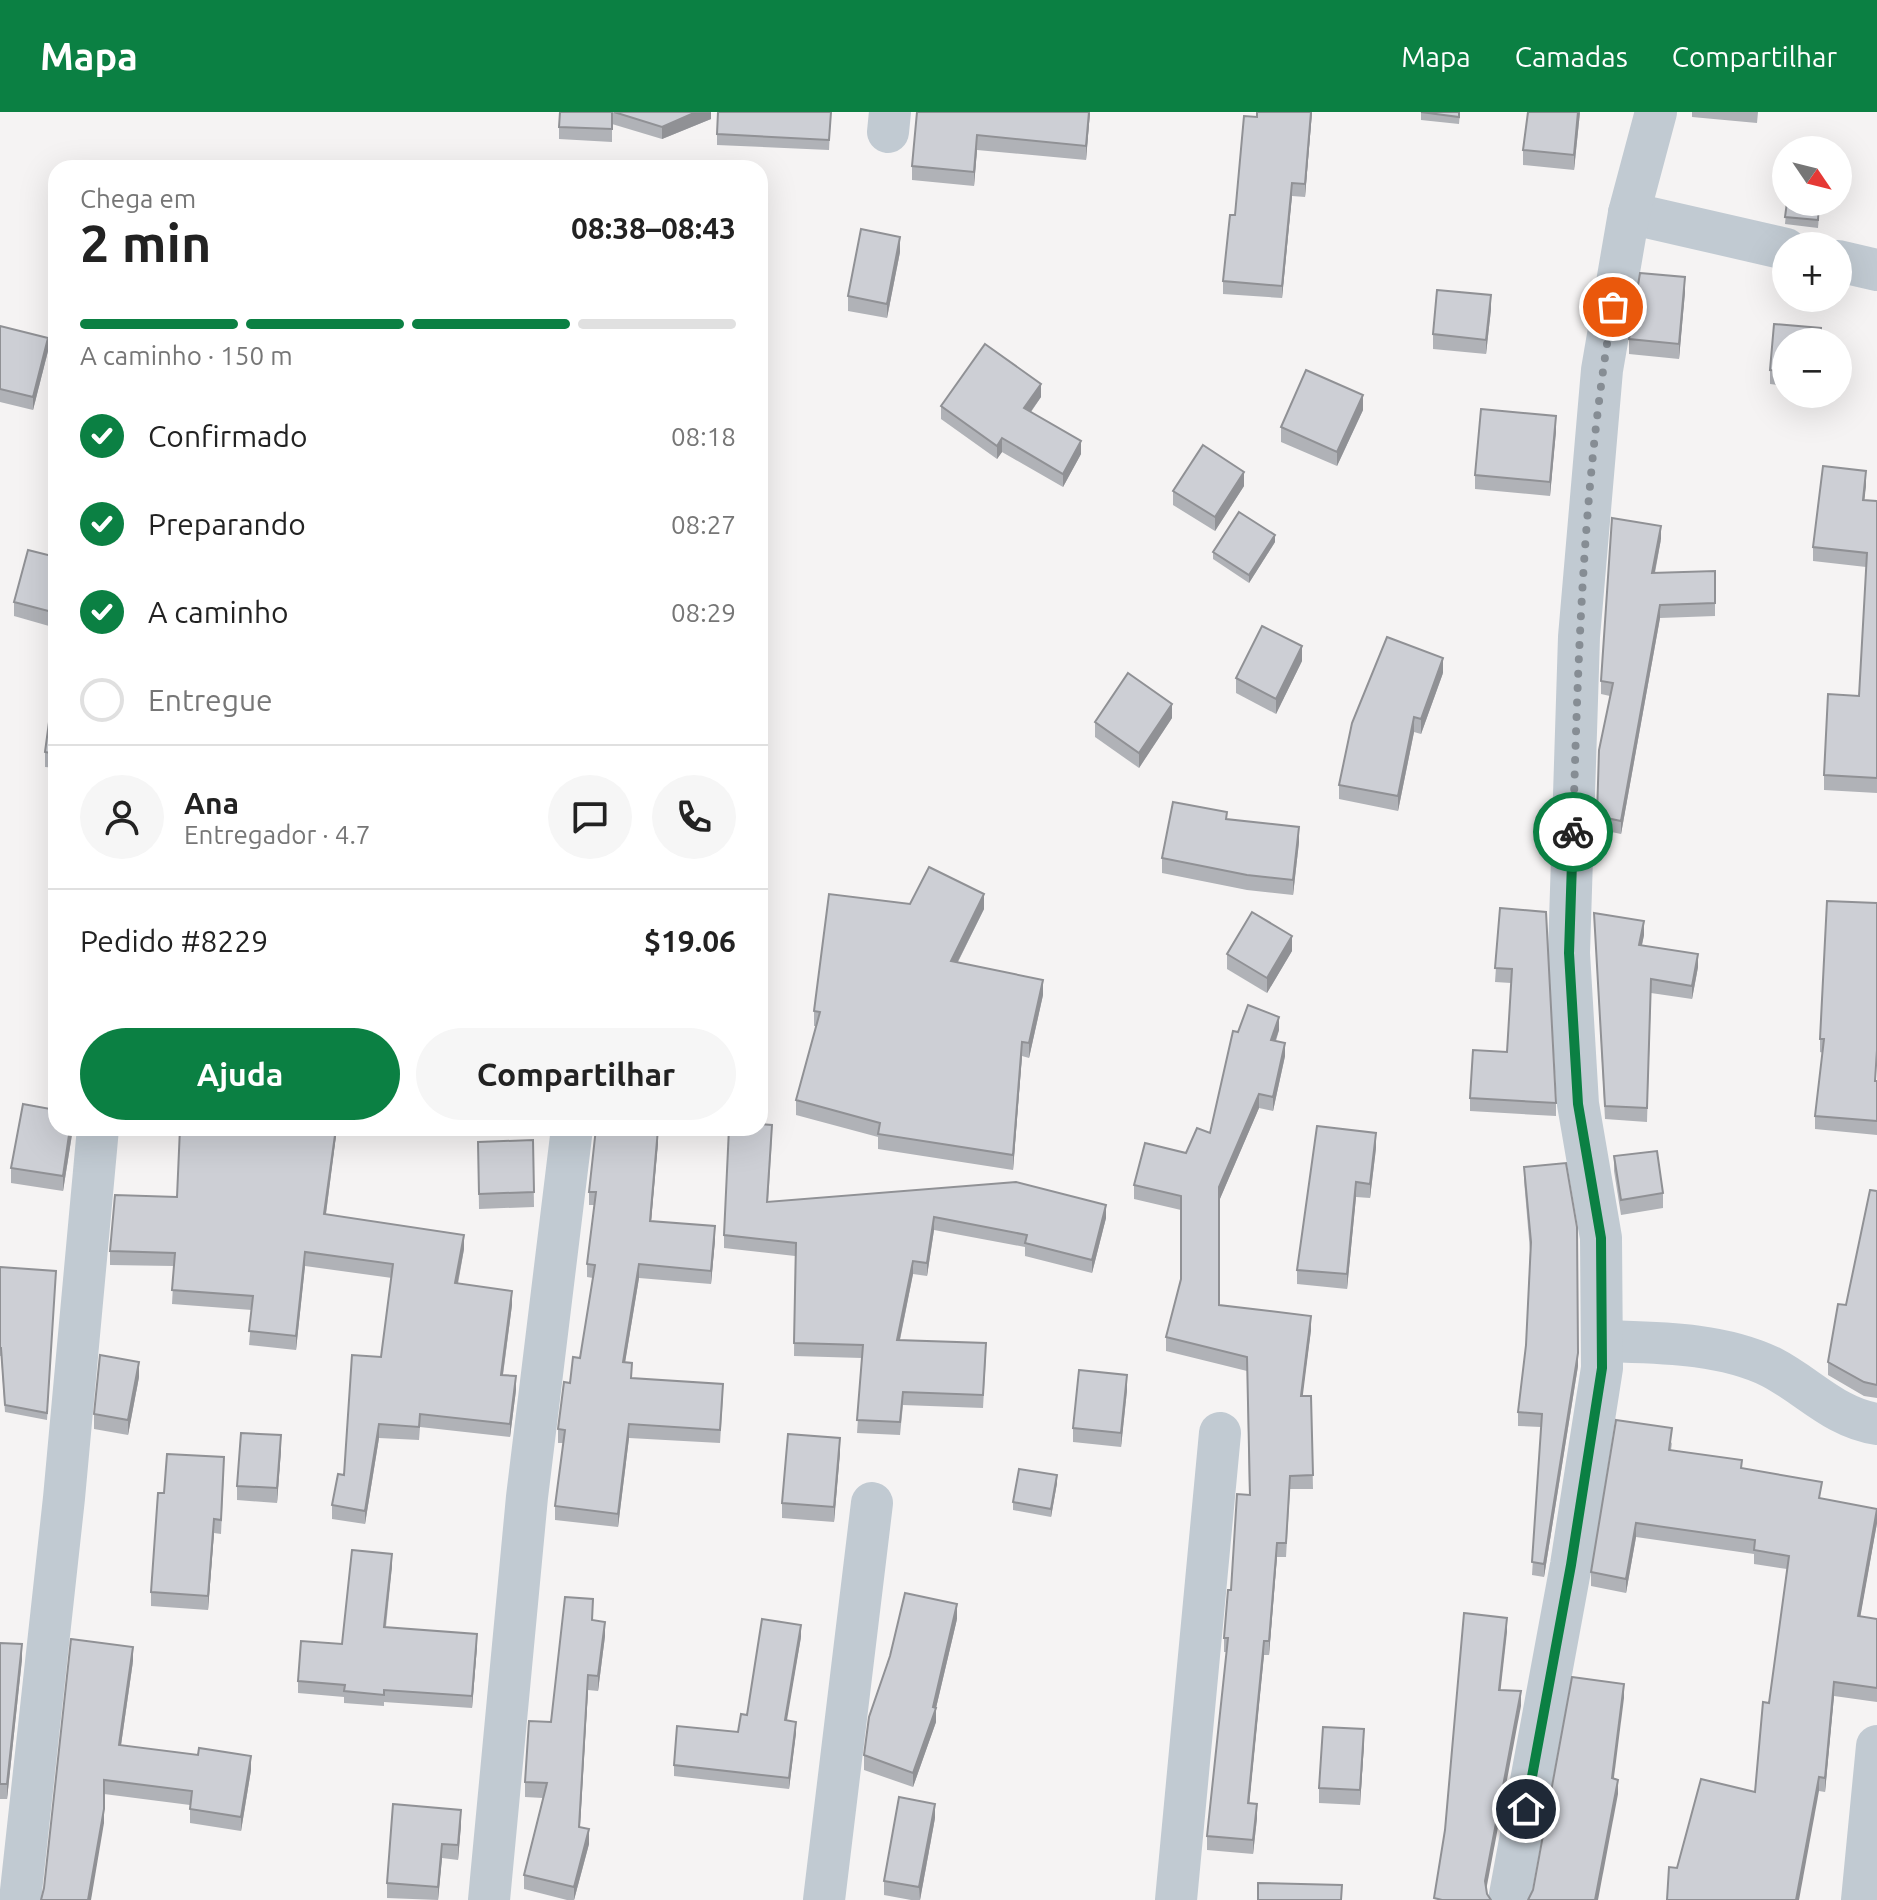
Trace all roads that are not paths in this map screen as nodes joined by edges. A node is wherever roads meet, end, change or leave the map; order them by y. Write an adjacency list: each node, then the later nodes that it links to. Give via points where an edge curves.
1 (1656, 112): 2 (street)
2 (1629, 213): 3 (street); 8 (street, via 1602,370 1580,621 1569,953 1578,1104 1601,1238)
3 (1772, 246)
4 (1852, 264): 5 (street)
5 (1877, 270)
6 (97, 1136): 13 (street)
7 (571, 1136): 14 (street, via 527,1497)
8 (1602, 1341): 9 (street, via 1698,1346 1767,1365 1811,1389 1838,1414); 17 (street, via 1571,1565)
9 (1877, 1424)
10 (1220, 1433): 16 (street)
11 (872, 1503): 15 (street)
12 (1877, 1746): 18 (street)
13 (20, 1900)
14 (489, 1900)
15 (824, 1900)
16 (1176, 1900)
17 (1509, 1900)
18 (1862, 1900)

